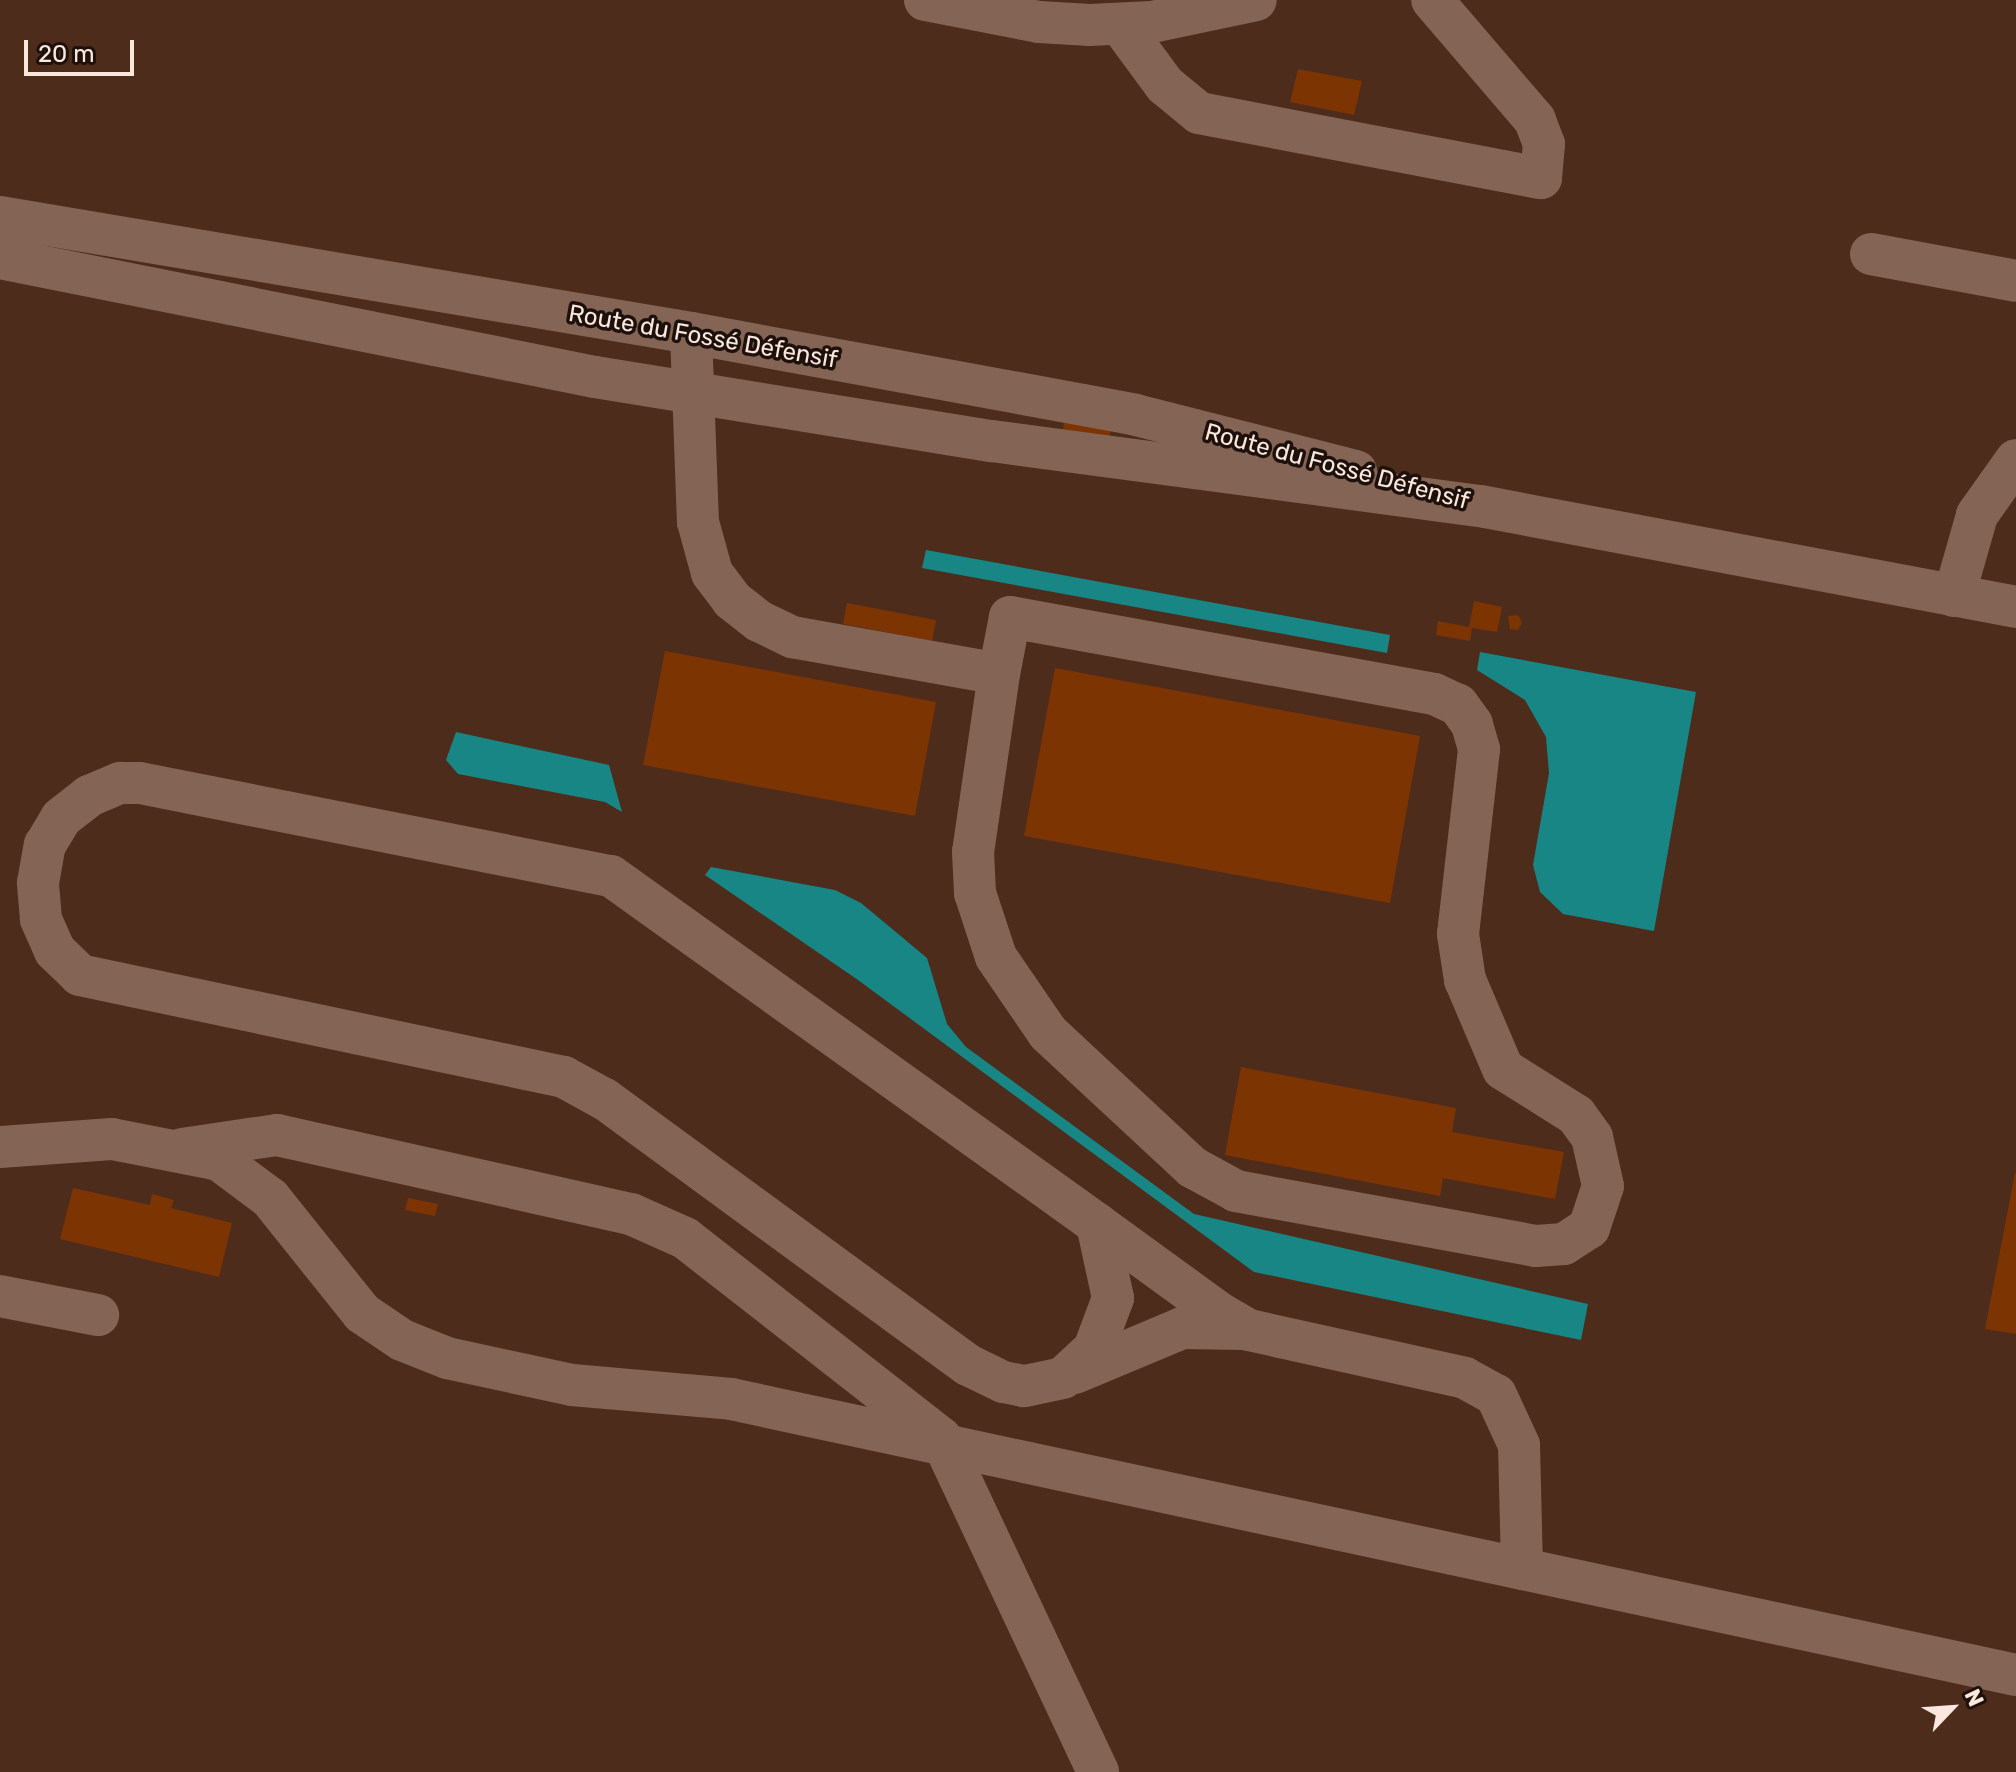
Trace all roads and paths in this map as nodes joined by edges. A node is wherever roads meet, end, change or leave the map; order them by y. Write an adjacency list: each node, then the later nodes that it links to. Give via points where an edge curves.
1 (925, 0): 4 (street, via 1039,22)
2 (1256, 0): 4 (street)
3 (1432, 0): 4 (street, via 1535,120 1544,144 1541,178 1199,113 1165,85)
4 (1120, 24)
5 (0, 217): 9 (street, Route du Fossé Défensif)
6 (1871, 254): 8 (street)
7 (0, 258): 10 (street, Route du Fossé Défensif, via 432,348)
8 (2016, 281)
9 (691, 333): 10 (street); 12 (street, Route du Fossé Défensif, via 1169,422)
10 (691, 392): 12 (street, Route du Fossé Défensif, via 1273,482); 15 (street, via 701,541 712,573 739,607 792,637)
11 (2016, 460): 13 (street, via 1981,507)
12 (1480, 506): 13 (street)
13 (1954, 596): 14 (street)
14 (2016, 607)
15 (999, 674): 15 (street, via 973,852 975,893 996,957 1048,1033 1192,1167 1236,1191 1536,1246 1564,1244 1589,1228 1603,1186 1592,1137 1566,1108 1526,1088 1503,1069 1465,980 1458,934 1479,749 1472,724 1458,705 1434,694 1010,617)
16 (0, 1147): 17 (street, via 90,1138)
17 (181, 1149): 23 (street, via 277,1135 652,1221 703,1250 879,1385 929,1424); 23 (street, via 219,1160 255,1182 347,1298 381,1328 426,1351 572,1385 731,1399)
18 (1097, 1224): 21 (street); 22 (street, via 1112,1281 1110,1315 1094,1349); 22 (street, via 599,871 140,783 120,783 82,800 61,818 45,845 38,883 41,919 55,951 80,975 564,1077 604,1099 968,1365 1024,1386)
19 (0, 1296): 20 (street)
20 (98, 1315)
21 (1249, 1330): 22 (street, via 1208,1324 1182,1328); 24 (street, via 1443,1371 1496,1395 1519,1445)
22 (1063, 1378)
23 (948, 1449): 24 (street); 26 (street)
24 (1522, 1569): 25 (street)
25 (2016, 1675)
26 (1098, 1772)

